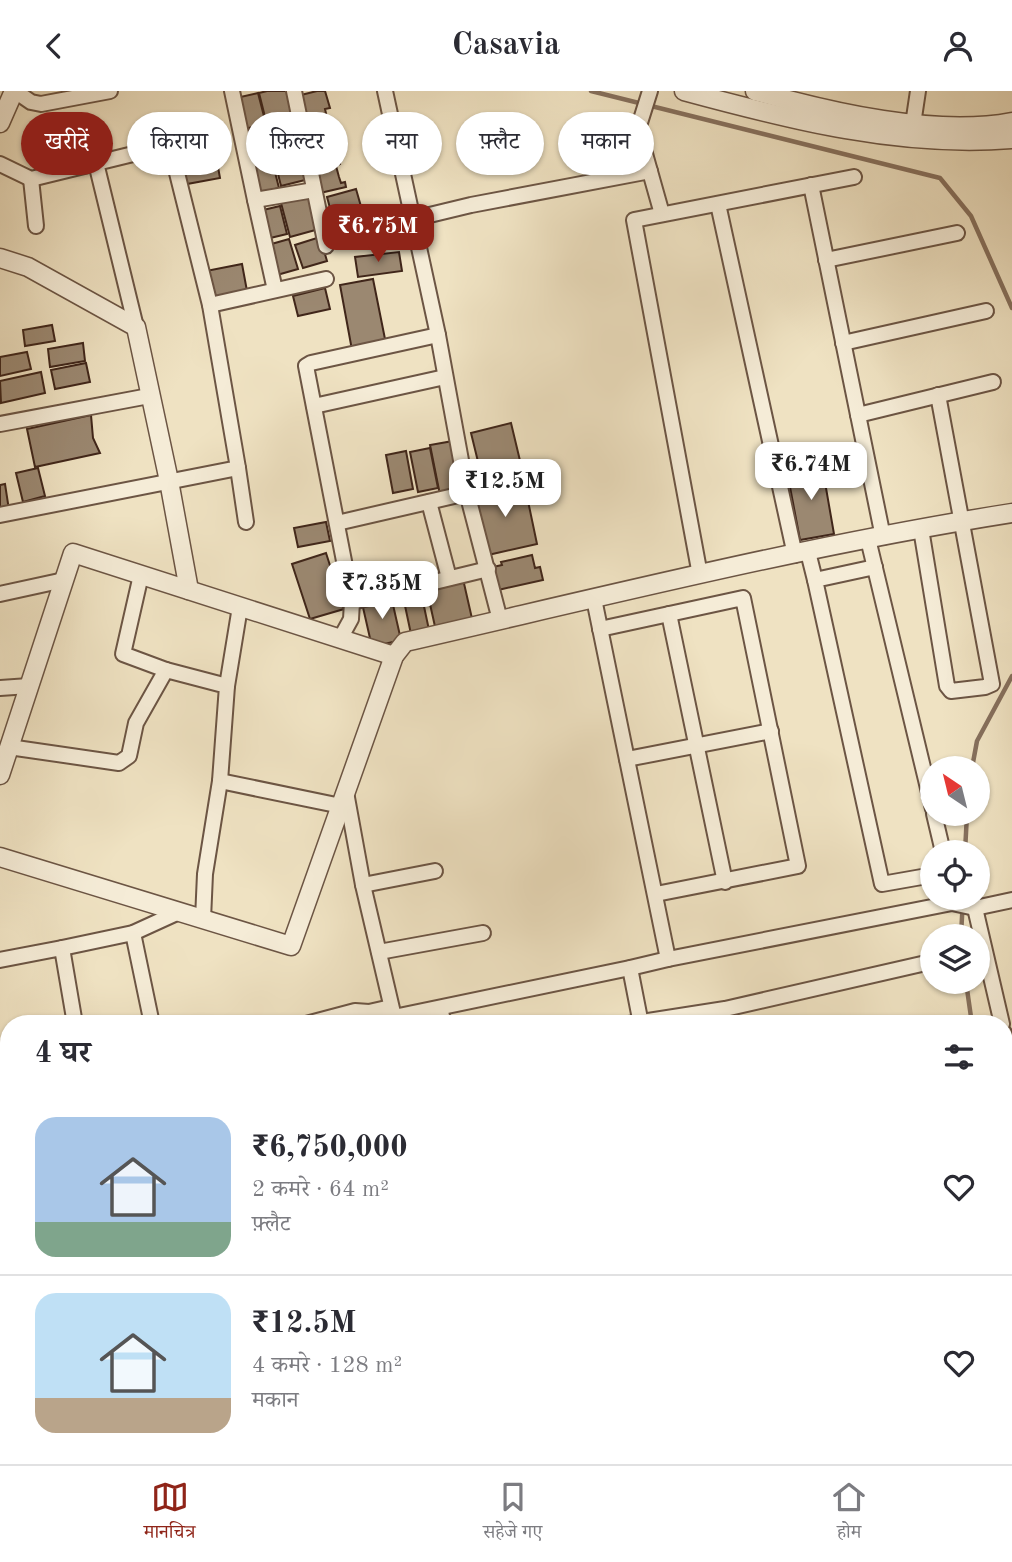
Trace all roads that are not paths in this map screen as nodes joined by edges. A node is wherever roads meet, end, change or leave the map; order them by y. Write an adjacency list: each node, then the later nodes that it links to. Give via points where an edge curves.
1 (14, 91): 2 (street, via 41,104); 13 (street)
2 (110, 91)
3 (232, 91): 26 (street)
4 (294, 91): 25 (street)
5 (386, 91): 29 (street)
6 (650, 91): 11 (street)
7 (684, 91): 10 (street)
8 (755, 91): 10 (street)
9 (918, 91): 14 (street)
10 (792, 104): 14 (street)
11 (643, 112)
12 (1012, 121): 14 (street)
13 (0, 123)
14 (912, 131): 15 (street, via 960,142)
15 (1012, 139)
16 (113, 159): 37 (street, via 170,145)
17 (0, 164): 23 (street)
18 (47, 175): 23 (street)
19 (99, 175): 39 (street)
20 (629, 175): 29 (street)
21 (651, 175): 28 (street)
22 (854, 177): 24 (street)
23 (31, 179): 30 (street)
24 (811, 185): 27 (street); 34 (street)
25 (314, 190): 26 (street); 32 (street)
26 (255, 199): 36 (street)
27 (718, 204): 28 (street); 60 (street)
28 (662, 214): 64 (street, via 634,220)
29 (413, 219): 40 (street)
30 (36, 226)
31 (957, 233): 34 (street)
32 (326, 246)
33 (0, 258): 39 (street, via 28,267)
34 (826, 260): 41 (street)
35 (326, 279): 36 (street)
36 (275, 291): 37 (street)
37 (210, 305): 49 (street)
38 (986, 311): 41 (street)
39 (136, 327): 45 (street)
40 (438, 335): 42 (street); 46 (street, via 311,363 306,366)
41 (843, 343): 47 (street)
42 (445, 377): 46 (street); 51 (street)
43 (993, 382): 44 (street)
44 (938, 395): 47 (street); 56 (street)
45 (149, 396): 48 (street); 50 (street)
46 (314, 406): 57 (street)
47 (858, 415): 59 (street)
48 (0, 424)
49 (238, 468): 50 (street); 55 (street)
50 (169, 481): 54 (street); 68 (street)
51 (467, 493): 52 (street); 62 (street)
52 (429, 502): 57 (street); 65 (street)
53 (1012, 513): 56 (street)
54 (0, 515)
55 (246, 521)
56 (963, 521): 58 (street); 58 (street, via 992,684 985,687 951,691 947,686)
57 (337, 523): 71 (street)
58 (920, 530): 59 (street)
59 (876, 538): 60 (street); 61 (street)
60 (802, 553): 64 (street); 67 (street)
61 (875, 567): 67 (street); 85 (street)
62 (488, 569): 65 (street); 74 (street)
63 (141, 575): 66 (street, via 73,553); 68 (street); 78 (street, via 123,654)
64 (700, 575): 70 (street)
65 (449, 578): 71 (street)
66 (64, 580): 69 (street); 79 (street)
67 (815, 580): 92 (street, via 882,884)
68 (189, 590): 72 (street)
69 (0, 594)
70 (594, 599): 74 (street); 75 (street)
71 (352, 602): 76 (street, via 351,619)
72 (240, 607): 76 (street); 80 (street)
73 (669, 614): 75 (street); 82 (street, via 743,598); 83 (street)
74 (500, 620): 77 (street, via 405,642)
75 (600, 629): 86 (street)
76 (340, 639): 77 (street)
77 (394, 656): 89 (street)
78 (166, 670): 80 (street); 84 (street, via 136,723 129,756 119,763)
79 (29, 686): 81 (street); 84 (street)
80 (227, 686): 88 (street)
81 (0, 688)
82 (771, 731): 83 (street); 93 (street, via 798,866)
83 (697, 745): 86 (street); 93 (street)
84 (9, 747): 87 (street)
85 (920, 757)
86 (627, 759): 95 (street)
87 (0, 775)
88 (220, 781): 89 (street); 101 (street, via 205,874)
89 (343, 799): 94 (street); 101 (street, via 291,947)
90 (0, 857): 100 (street)
91 (435, 871): 94 (street)
92 (920, 877)
93 (725, 881): 95 (street)
94 (363, 885): 105 (street)
95 (656, 894): 106 (street)
96 (1012, 900): 97 (street)
97 (990, 905)
98 (920, 909): 106 (street)
99 (975, 910): 118 (street)
100 (179, 912): 101 (street); 102 (street)
101 (203, 919)
102 (133, 933): 104 (street); 113 (street)
103 (483, 933): 105 (street)
104 (62, 948): 107 (street); 112 (street)
105 (379, 952): 111 (street)
106 (668, 959): 109 (street)
107 (0, 960)
108 (920, 964): 117 (street)
109 (630, 968): 110 (street); 116 (street)
110 (440, 1008): 111 (street); 115 (street)
111 (392, 1012): 114 (street)
112 (73, 1015)
113 (150, 1015)
114 (347, 1015)
115 (442, 1015)
116 (636, 1015)
117 (687, 1015)
118 (1000, 1015)

